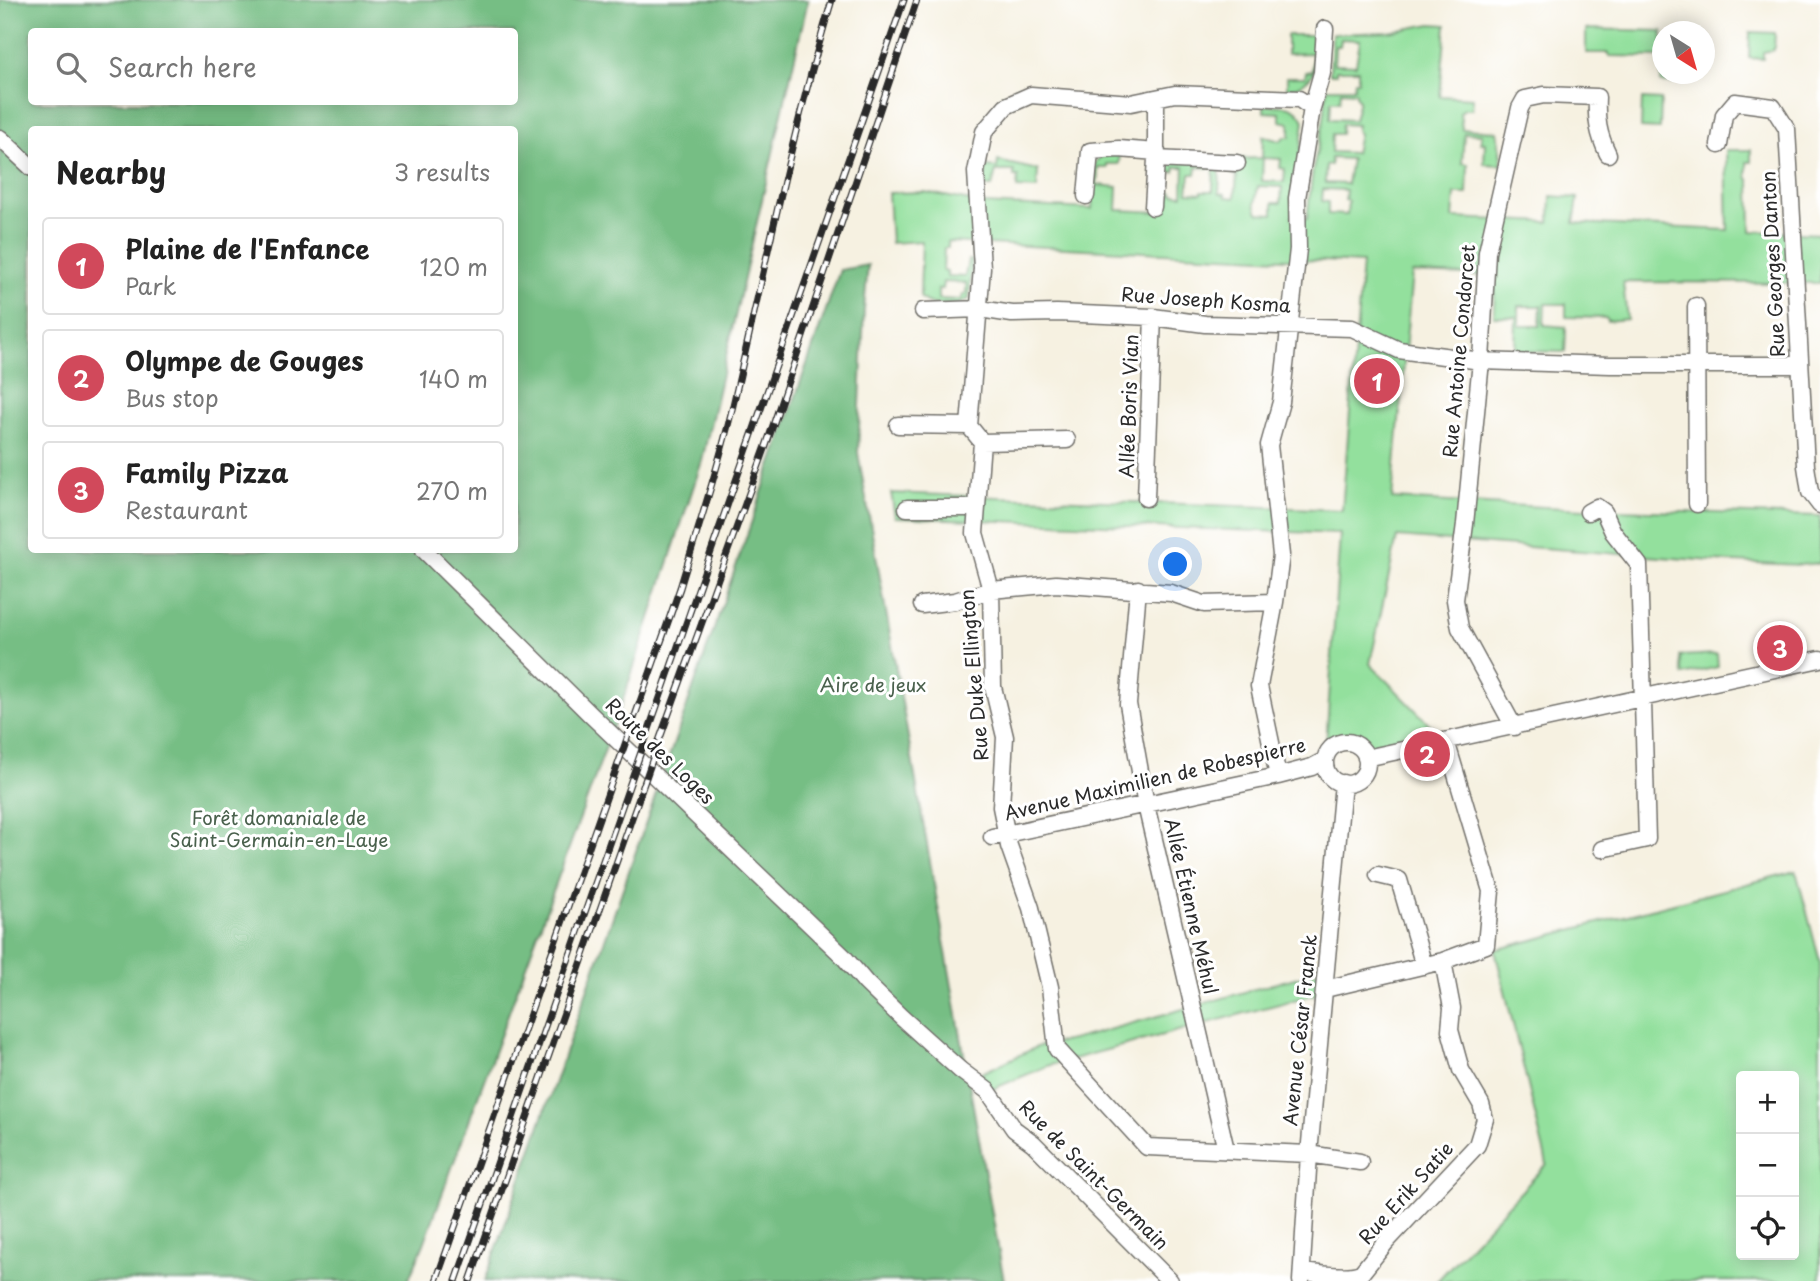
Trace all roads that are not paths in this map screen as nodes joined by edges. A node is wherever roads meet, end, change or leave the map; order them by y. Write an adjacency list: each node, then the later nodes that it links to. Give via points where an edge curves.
1 (1325, 29): 3 (street, via 1322,73)
2 (1156, 98): 3 (street, via 1175,94 1299,99); 7 (street); 13 (street, via 1132,103 1031,95 1006,106 998,115 984,132 976,172)
3 (1312, 108): 16 (street, via 1297,198 1298,249)
4 (0, 138): 9 (street)
5 (1719, 145): 19 (street, Rue Georges Danton, via 1724,115 1735,102 1773,107 1787,129)
6 (1608, 153): 17 (street, Rue Antoine Condorcet, via 1596,124 1597,97 1525,99 1487,252)
7 (1156, 156): 8 (street); 10 (street, via 1119,149 1090,151); 11 (street)
8 (1237, 163)
9 (28, 164)
10 (1086, 196)
11 (1153, 207)
12 (1696, 306): 18 (street)
13 (980, 309): 14 (street, Rue Joseph Kosma); 15 (street, Rue Joseph Kosma, via 1012,314); 21 (street)
14 (923, 311)
15 (1153, 317): 16 (street, Rue Joseph Kosma); 24 (street, Allée Boris Vian)
16 (1290, 327): 17 (street, Rue Joseph Kosma, via 1352,328 1399,350); 33 (street, via 1281,402 1269,445 1281,555)
17 (1481, 361): 18 (street, Rue Joseph Kosma); 37 (street, Rue Antoine Condorcet, via 1455,600 1460,628)
18 (1698, 365): 19 (street, Rue Joseph Kosma); 25 (street)
19 (1799, 365): 26 (street, Rue Georges Danton, via 1810,492)
20 (898, 425): 21 (street)
21 (969, 426): 23 (street)
22 (1067, 440): 23 (street)
23 (982, 442): 28 (street, Rue Duke Ellington)
24 (1146, 498)
25 (1697, 504)
26 (1820, 505)
27 (907, 508): 28 (street)
28 (977, 509): 32 (street, Rue Duke Ellington, via 975,533)
29 (1588, 512): 36 (street, via 1597,508 1604,512 1613,532 1639,565)
30 (427, 553): 49 (street, Route des Loges)
31 (1138, 589): 32 (street, via 1056,584); 33 (street, via 1204,604); 43 (street, Allée Étienne Méhul, via 1128,704)
32 (991, 590): 34 (street); 44 (street, Rue Duke Ellington, via 993,687 1005,737)
33 (1275, 602): 41 (street, via 1259,686)
34 (922, 605)
35 (1820, 659): 36 (street)
36 (1644, 698): 37 (street); 45 (street, via 1647,839)
37 (1514, 727): 38 (street)
38 (1446, 741): 39 (street); 47 (street, via 1491,891 1486,945)
39 (1366, 758): 40 (street, via 1360,748 1347,742 1334,745); 42 (street, via 1361,777)
40 (1325, 760): 41 (street, Avenue Maximilien de Robespierre); 42 (street, via 1328,773)
41 (1279, 776): 43 (street, Avenue Maximilien de Robespierre)
42 (1343, 783): 50 (street, Avenue César Franck)
43 (1146, 805): 44 (street, Avenue Maximilien de Robespierre); 51 (street, Allée Étienne Méhul)
44 (999, 835): 51 (street, Rue Duke Ellington, via 1031,908 1050,987 1056,1049 1147,1147)
45 (1602, 849)
46 (1378, 875): 48 (street, via 1399,880)
47 (1443, 961): 48 (street); 54 (street, Rue Erik Satie, via 1452,1008 1450,1030 1461,1070 1485,1119 1477,1145 1362,1272)
48 (1424, 966): 50 (street)
49 (866, 983): 55 (street, Rue de Saint-Germain, via 988,1091 1014,1129)
50 (1325, 989): 52 (street, Avenue César Franck)
51 (1226, 1150): 52 (street, Rue Duke Ellington)
52 (1309, 1154): 53 (street, Rue Duke Ellington); 54 (street, Avenue César Franck)
53 (1360, 1162)
54 (1302, 1277)
55 (1170, 1281)

